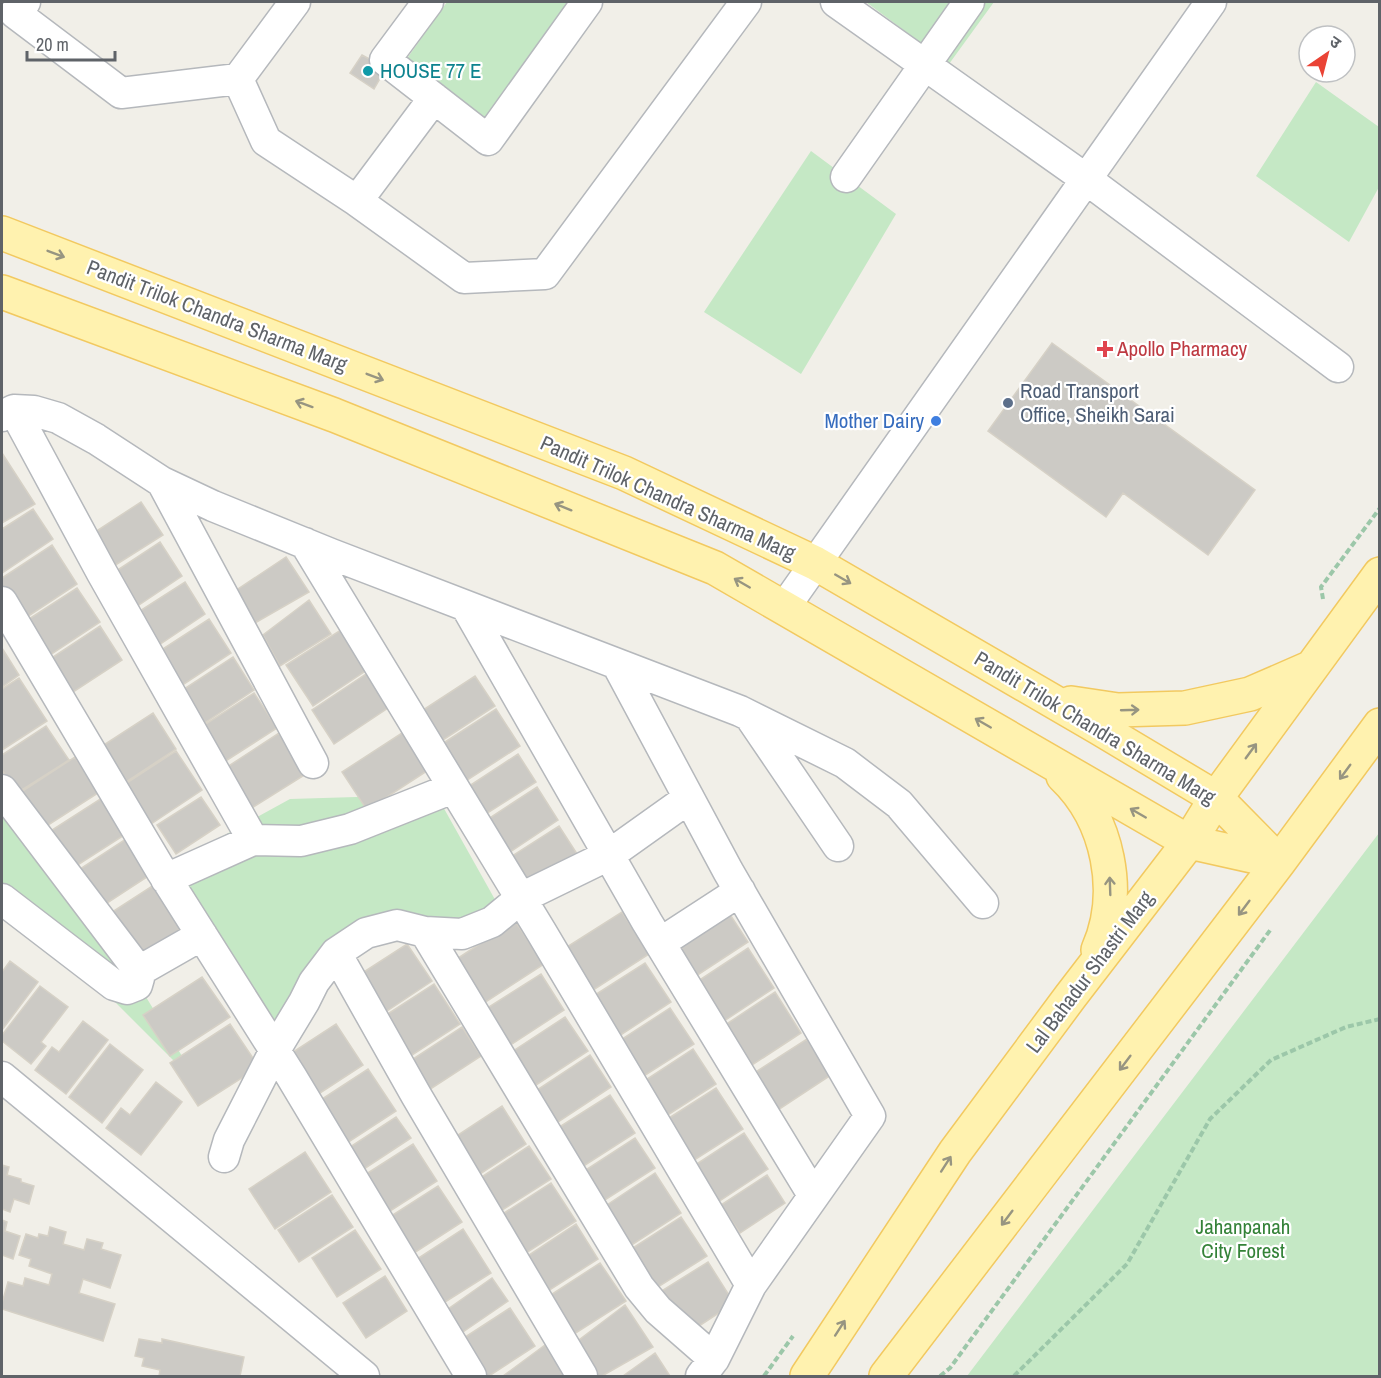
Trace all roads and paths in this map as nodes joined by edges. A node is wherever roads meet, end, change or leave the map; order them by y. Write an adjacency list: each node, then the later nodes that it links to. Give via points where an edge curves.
1 (295, 2): 10 (street)
2 (428, 2): 11 (street, via 385,60)
3 (587, 2): 11 (street, via 488,140)
4 (746, 2): 14 (street, via 545,274 464,278)
5 (836, 2): 9 (street)
6 (969, 2): 9 (street)
7 (1211, 2): 13 (street)
8 (14, 6): 10 (street, via 120,93)
9 (925, 65): 12 (street); 13 (street)
10 (238, 79): 14 (street, via 266,141)
11 (434, 98): 14 (street)
12 (846, 177)
13 (1086, 179): 17 (street); 21 (street)
14 (357, 201)
15 (2, 233): 21 (main road, Pandit Trilok Chandra Sharma Marg, one-way to 21, via 624,473)
16 (2, 292): 25 (main road, one-way to 16, via 715,568 334,415)
17 (1338, 367)
18 (8, 413): 19 (street, via 34,411 58,418); 37 (street)
19 (162, 482): 20 (street); 32 (street)
20 (305, 543): 24 (street); 33 (street)
21 (815, 563): 25 (street); 28 (main road, Pandit Trilok Chandra Sharma Marg, one-way to 28)
22 (1380, 574): 27 (main road, Lal Bahadur Shastri Marg)
23 (2, 602): 42 (street)
24 (466, 606): 26 (street); 40 (street)
25 (784, 608): 31 (main road, one-way to 25)
26 (618, 664): 29 (street); 35 (street)
27 (1311, 667): 28 (main road, one-way to 27, via 1118,710 1185,708 1250,694); 36 (main road, Lal Bahadur Shastri Marg, one-way to 27)
28 (1051, 700): 36 (main road, Pandit Trilok Chandra Sharma Marg)
29 (749, 716): 39 (street); 46 (street, via 845,763 899,804)
30 (1380, 725): 41 (main road, one-way to 41)
31 (1034, 753): 38 (main road, one-way to 31); 53 (main road, one-way to 31, via 1104,936 1111,891 1109,867 1104,844 1084,802 1070,783)
32 (313, 763)
33 (453, 788): 37 (street, via 350,829 301,841); 44 (street)
34 (2, 790): 52 (street)
35 (689, 798): 40 (street); 43 (street)
36 (1216, 798): 38 (main road, Lal Bahadur Shastri Marg); 41 (main road, Pandit Trilok Chandra Sharma Marg)
37 (253, 840): 42 (street)
38 (1189, 842): 41 (main road); 53 (main road, Lal Bahadur Shastri Marg)
39 (838, 846)
40 (609, 855): 44 (street); 50 (street)
41 (1279, 862): 65 (main road, one-way to 65)
42 (166, 879): 49 (street)
43 (740, 891): 50 (street); 58 (street, via 870,1116)
44 (521, 898): 48 (street, via 492,922 462,934); 59 (street)
45 (2, 899): 52 (street, via 114,985 127,989 137,985)
46 (983, 903)
47 (1274, 925): 66 (path)
48 (424, 933): 51 (street, via 397,925 366,933); 60 (street, via 639,1287)
49 (202, 934): 52 (street); 55 (street)
50 (660, 943): 58 (street)
51 (336, 953): 55 (street, via 314,982); 63 (street)
52 (139, 970)
53 (1070, 997): 64 (main road, Lal Bahadur Shastri Marg, one-way to 53, via 955,1152)
54 (1380, 1019): 67 (path, via 1346,1026 1271,1060 1210,1119 1127,1264)
55 (275, 1050): 57 (street); 62 (street)
56 (2, 1077): 61 (street)
57 (224, 1157)
58 (813, 1195): 59 (street)
59 (751, 1285): 60 (street)
60 (708, 1368)
61 (364, 1377)
62 (471, 1377)
63 (582, 1377)
64 (807, 1377)
65 (886, 1377)
66 (940, 1377)
67 (1014, 1377)

